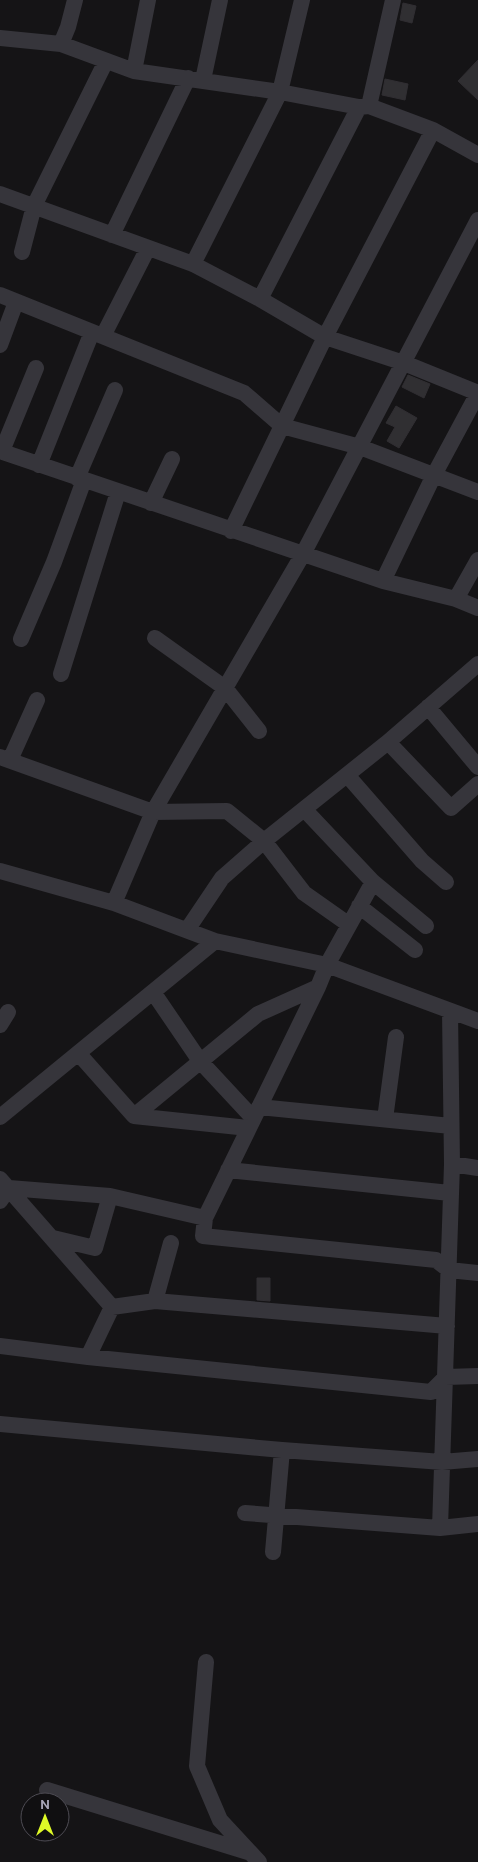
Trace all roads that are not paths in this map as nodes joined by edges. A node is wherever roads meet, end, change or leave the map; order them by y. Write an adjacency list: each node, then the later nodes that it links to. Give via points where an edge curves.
1 (75, 0): 6 (street)
2 (148, 0): 9 (street)
3 (220, 0): 10 (street)
4 (302, 0): 11 (street)
5 (393, 0): 12 (street)
6 (65, 36): 7 (street); 8 (street)
7 (0, 38)
8 (106, 61): 9 (street); 16 (street)
9 (135, 63): 10 (street)
10 (201, 72): 11 (street); 18 (street)
11 (280, 92): 12 (street); 21 (street)
12 (364, 106): 13 (street); 23 (street)
13 (433, 130): 14 (street); 26 (street)
14 (478, 155)
15 (0, 194): 16 (street)
16 (34, 206): 18 (street); 20 (street)
17 (478, 220): 28 (street)
18 (112, 234): 19 (street)
19 (148, 248): 21 (street); 25 (street)
20 (22, 252)
21 (193, 264): 23 (street)
22 (0, 295): 24 (street)
23 (260, 299): 26 (street)
24 (16, 302): 25 (street); 27 (street)
25 (97, 334): 32 (street, via 244,393); 36 (street)
26 (325, 337): 28 (street); 32 (street)
27 (0, 345)
28 (404, 363): 31 (street); 33 (street)
29 (36, 368): 34 (street)
30 (116, 390): 38 (street)
31 (478, 393): 37 (street)
32 (282, 426): 33 (street); 42 (street)
33 (360, 447): 37 (street); 43 (street)
34 (1, 451): 36 (street)
35 (172, 459): 41 (street)
36 (39, 465): 38 (street)
37 (434, 475): 40 (street); 45 (street)
38 (81, 479): 39 (street); 49 (street, via 54,562)
39 (118, 492): 41 (street); 50 (street)
40 (478, 492)
41 (151, 503): 42 (street)
42 (231, 531): 43 (street)
43 (303, 554): 45 (street); 52 (street)
44 (478, 560): 46 (street)
45 (383, 581): 46 (street)
46 (456, 599): 47 (street)
47 (478, 608)
48 (154, 638): 52 (street)
49 (20, 639)
50 (61, 674)
51 (474, 674): 54 (street)
52 (225, 688): 55 (street); 62 (street)
53 (37, 700): 57 (street)
54 (428, 707): 56 (street); 58 (street)
55 (259, 730)
56 (388, 742): 59 (street); 60 (street, via 451,808)
57 (5, 759): 62 (street)
58 (478, 766)
59 (347, 775): 61 (street); 66 (street, via 422,861)
60 (478, 784)
61 (304, 809): 63 (street); 65 (street)
62 (153, 812): 63 (street, via 227,810); 67 (street)
63 (264, 841): 69 (street, via 304,893); 71 (street, via 222,878)
64 (0, 871): 67 (street)
65 (372, 882): 68 (street); 70 (street)
66 (446, 882)
67 (114, 903): 71 (street)
68 (359, 906): 69 (street); 73 (street)
69 (348, 924): 74 (street)
70 (426, 926)
71 (187, 930): 72 (street)
72 (215, 941): 74 (street); 76 (street)
73 (415, 950)
74 (326, 965): 75 (street); 77 (street)
75 (318, 987): 81 (street, via 258,1014); 84 (street)
76 (153, 992): 80 (street); 81 (street)
77 (450, 1011): 78 (street); 86 (street)
78 (478, 1021)
79 (396, 1037): 85 (street)
80 (79, 1054): 82 (street); 83 (street)
81 (200, 1061): 83 (street); 84 (street)
82 (3, 1109)
83 (134, 1116): 84 (street)
84 (254, 1118): 85 (street); 89 (street)
85 (385, 1119): 86 (street)
86 (451, 1126): 87 (street)
87 (452, 1164): 88 (street); 91 (street)
88 (478, 1168)
89 (228, 1170): 91 (street); 93 (street)
90 (3, 1190): 92 (street); 94 (street)
91 (450, 1193): 96 (street)
92 (110, 1196): 93 (street); 94 (street, via 95,1248)
93 (204, 1218): 96 (street, via 203,1236 436,1260)
94 (53, 1238): 99 (street)
95 (171, 1243): 98 (street)
96 (449, 1270): 97 (street); 100 (street)
97 (478, 1273)
98 (155, 1301): 99 (street); 100 (street)
99 (112, 1307): 102 (street)
100 (447, 1326): 104 (street)
101 (0, 1346): 102 (street)
102 (88, 1357): 104 (street, via 431,1392)
103 (478, 1376): 104 (street)
104 (446, 1377): 108 (street)
105 (0, 1424): 106 (street)
106 (282, 1450): 108 (street); 110 (street)
107 (478, 1460): 108 (street)
108 (442, 1462): 112 (street)
109 (245, 1513): 110 (street)
110 (277, 1515): 112 (street); 113 (street)
111 (478, 1524): 112 (street)
112 (440, 1528)
113 (273, 1552)
114 (206, 1662): 116 (street, via 197,1766 220,1820)
115 (47, 1790): 116 (street)
116 (254, 1858)

